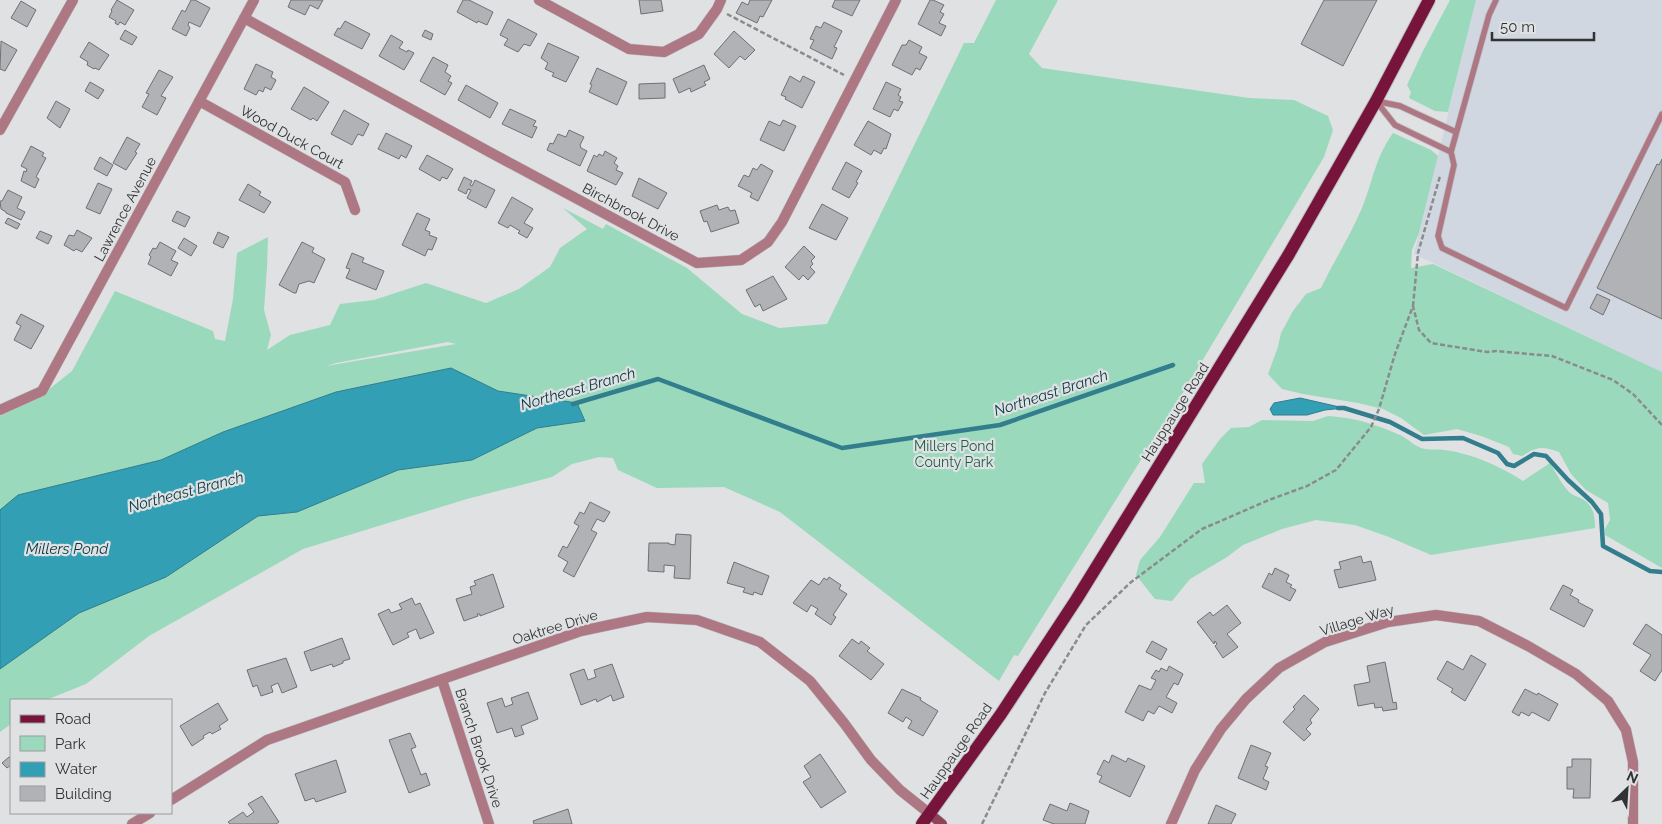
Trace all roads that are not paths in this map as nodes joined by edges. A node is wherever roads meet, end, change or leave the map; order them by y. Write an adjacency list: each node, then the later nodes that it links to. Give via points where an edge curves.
1 (73, 0): 12 (street)
2 (254, 0): 8 (street, Lawrence Avenue)
3 (538, 0): 7 (street, via 629,49 664,52 699,34)
4 (896, 0): 8 (street, Birchbrook Drive, via 782,222 768,242 741,260 697,263)
5 (1429, 0): 10 (main road, Hauppauge Road)
6 (1496, 0): 13 (lane)
7 (719, 5)
8 (244, 18): 9 (street, Lawrence Avenue)
9 (199, 101): 15 (street, Wood Duck Court, via 345,182); 16 (street, Lawrence Avenue, via 42,391)
10 (1376, 101): 13 (lane, via 1400,106); 14 (lane, via 1395,125); 20 (main road, Hauppauge Road, via 1289,254 1123,524 1001,714)
11 (1662, 114): 14 (lane, via 1566,308 1442,248 1438,236 1454,165)
12 (0, 130)
13 (1456, 132): 14 (lane)
14 (1451, 152)
15 (355, 210)
16 (0, 410)
17 (442, 680): 18 (street, Oaktree Drive, via 268,740); 20 (street, Oaktree Drive, via 581,631 646,617 698,620 760,642 810,681 871,760); 22 (street, Branch Brook Drive)
18 (172, 799)
19 (148, 814): 21 (street)
20 (926, 819): 23 (street)
21 (132, 824)
22 (489, 824)
23 (942, 824)
24 (1171, 824): 25 (street, Village Way, via 1195,770 1221,729 1246,699 1279,668 1325,642 1388,622 1436,615 1478,621 1576,674 1608,701 1626,730 1633,762)
25 (1633, 824)

